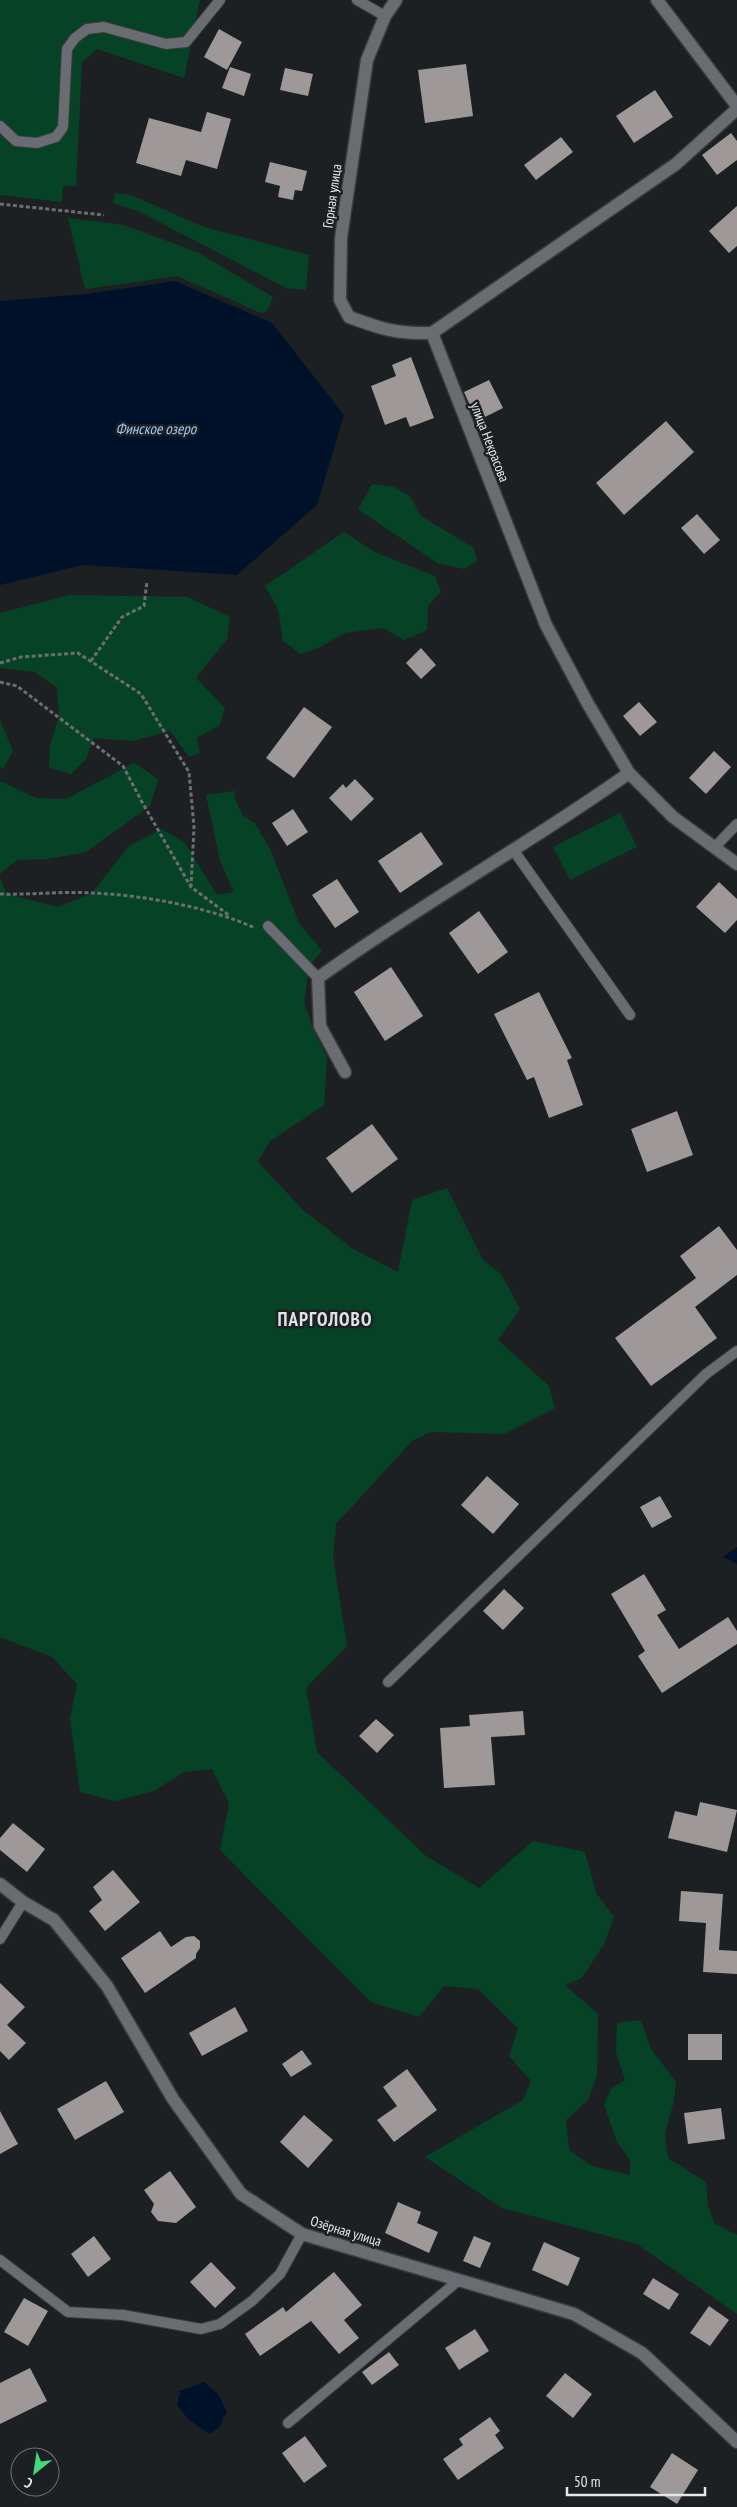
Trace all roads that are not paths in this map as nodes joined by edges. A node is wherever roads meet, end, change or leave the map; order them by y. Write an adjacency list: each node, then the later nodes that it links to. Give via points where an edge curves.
1 (220, 0): 7 (lane, via 186,42 166,44 104,27 87,29 67,49 63,127 56,137 37,144 16,141)
2 (357, 0): 5 (lane)
3 (396, 0): 5 (street, Горная улица)
4 (657, 0): 6 (street)
5 (385, 16): 8 (street, Горная улица, via 367,60 341,238 340,300 349,317 376,327 401,334)
6 (737, 108): 8 (street, via 676,164)
7 (0, 126)
8 (432, 333): 9 (street, улица Некрасова, via 546,625)
9 (629, 773): 11 (street, улица Некрасова, via 673,817); 12 (street)
10 (737, 824): 11 (lane)
11 (716, 846): 13 (street, улица Некрасова)
12 (514, 851): 15 (street); 16 (lane)
13 (737, 864)
14 (268, 926): 15 (lane)
15 (318, 978): 17 (street, via 320,1026)
16 (630, 1015)
17 (345, 1072)
18 (737, 1351): 19 (lane, via 706,1374)
19 (388, 1682)
20 (0, 1884): 21 (street, Озёрная улица)
21 (23, 1902): 22 (lane); 23 (street, Озёрная улица, via 54,1920 107,1986 173,2100 242,2194)
22 (0, 1939)
23 (302, 2234): 24 (lane, via 280,2274 252,2301 220,2324 201,2329 123,2315 68,2312); 25 (street, Озёрная улица)
24 (0, 2260)
25 (459, 2280): 26 (lane); 27 (street, Озёрная улица, via 574,2314 642,2353)
26 (288, 2422)
27 (737, 2442)

